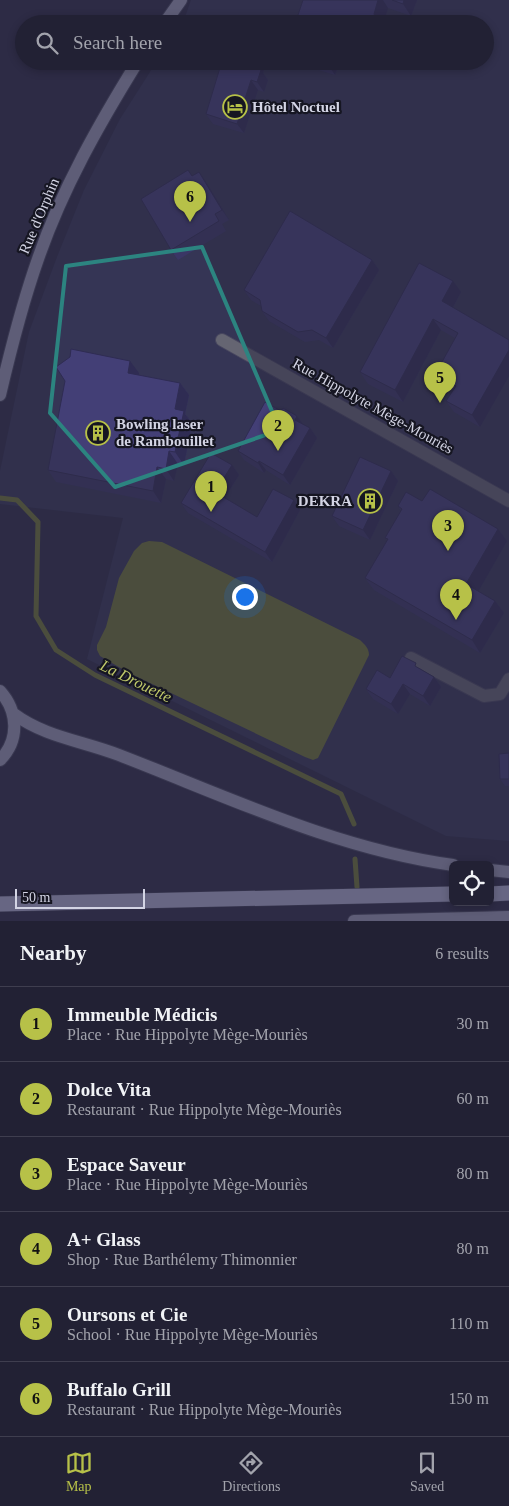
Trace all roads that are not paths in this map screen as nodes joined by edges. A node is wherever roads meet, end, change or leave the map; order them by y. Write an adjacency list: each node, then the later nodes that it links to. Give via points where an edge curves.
1 (181, 0): 2 (main road)
2 (170, 15)
3 (132, 70): 5 (main road, Rue d'Orphin, via 105,114 69,185 38,257 14,334)
4 (222, 340): 6 (street, Rue Hippolyte Mège-Mouriès)
5 (0, 395)
6 (509, 501)
7 (412, 658): 8 (street, via 484,696 500,694)
8 (509, 679)
9 (0, 691): 10 (main road)
10 (14, 714): 11 (main road, via 12,743); 12 (main road, via 45,732 116,754 339,840 389,854)
11 (0, 760)
12 (449, 864)
13 (494, 870): 14 (main road)
14 (509, 872)
15 (509, 893): 17 (highway)
16 (449, 894): 18 (highway)
17 (494, 894)
18 (0, 904)
19 (509, 917): 20 (main road)
20 (354, 921)

